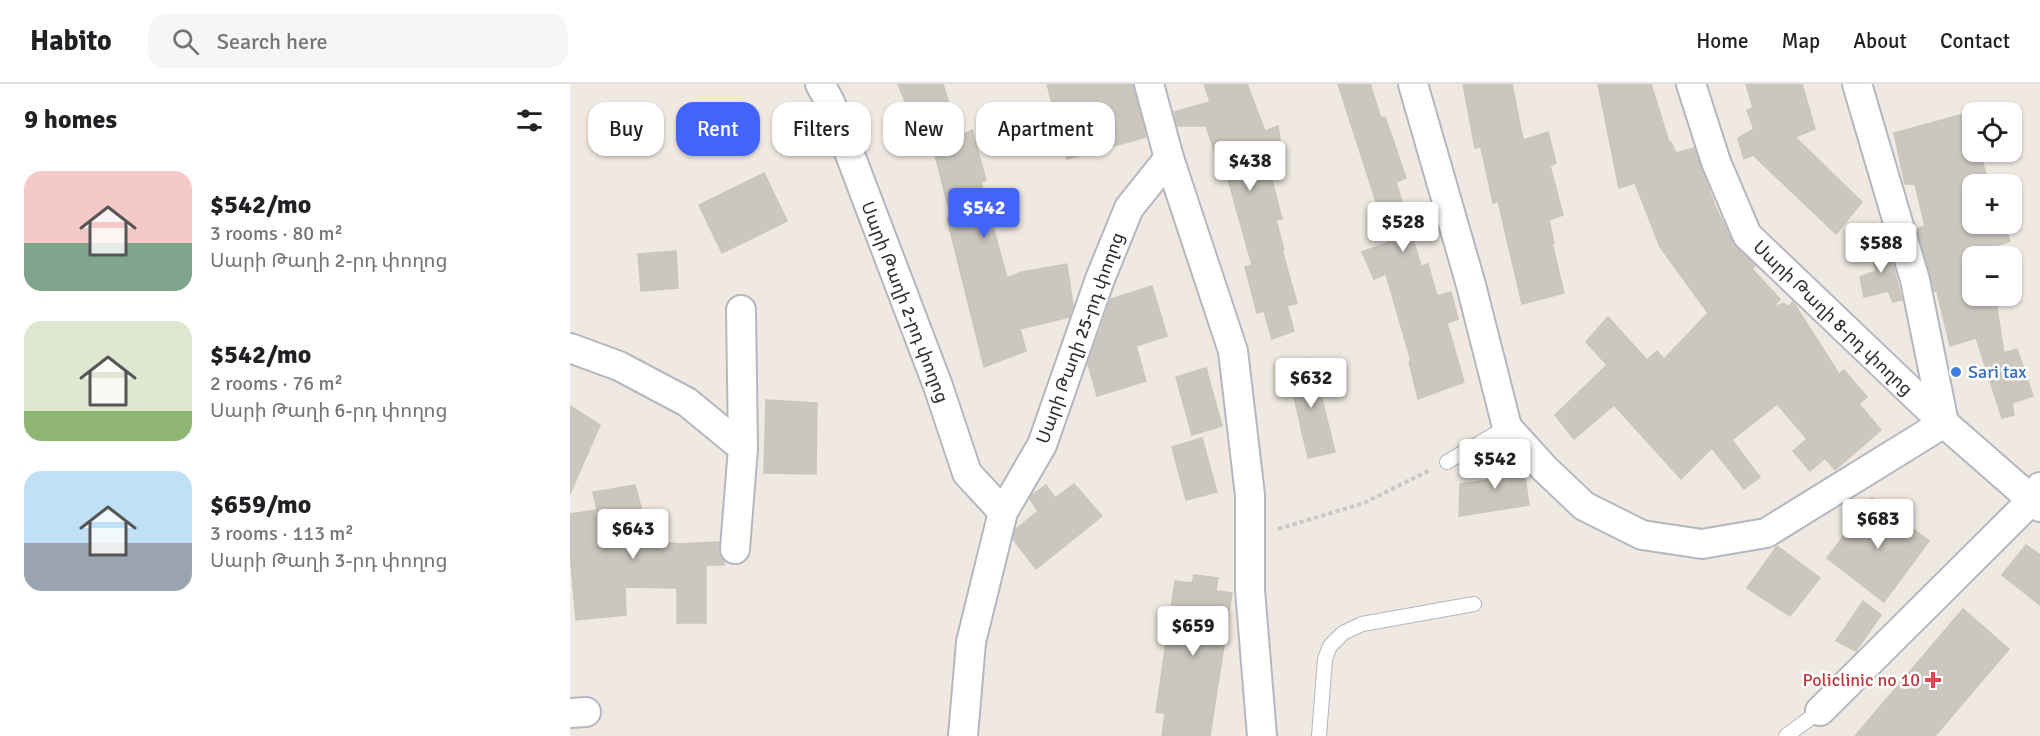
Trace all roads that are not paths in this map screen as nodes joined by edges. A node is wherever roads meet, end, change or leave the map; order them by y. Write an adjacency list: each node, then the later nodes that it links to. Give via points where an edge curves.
1 (820, 84): 14 (street, Սարի Թաղի 2-րդ փողոց, via 938,386 967,473)
2 (1149, 84): 6 (street)
3 (1413, 84): 10 (street)
4 (1691, 84): 9 (street, Սարի Թաղի 8-րդ փողոց, via 1716,162 1747,235)
5 (1857, 84): 9 (street, via 1915,280)
6 (1169, 158): 14 (street, Սարի Թաղի 25-րդ փողոց, via 1130,208 1100,279 1042,445); 19 (street, via 1233,351 1250,495 1250,590)
7 (741, 310): 11 (street)
8 (570, 348): 11 (street, via 619,366 687,402)
9 (1944, 423): 10 (street, via 1766,533 1702,544 1642,535 1584,506); 13 (street, Սարի Թաղի 8-րդ փողոց)
10 (1507, 427): 12 (lane)
11 (742, 448): 15 (street)
12 (1447, 462)
13 (2037, 498): 17 (street)
14 (1003, 512): 18 (street, Սարի Թաղի 25-րդ փողոց, via 971,642)
15 (735, 549)
16 (1474, 604): 20 (lane, via 1362,624 1343,633 1330,645 1324,658)
17 (1820, 711): 21 (lane)
18 (963, 736)
19 (1262, 736)
20 (1319, 736)
21 (1786, 736)

